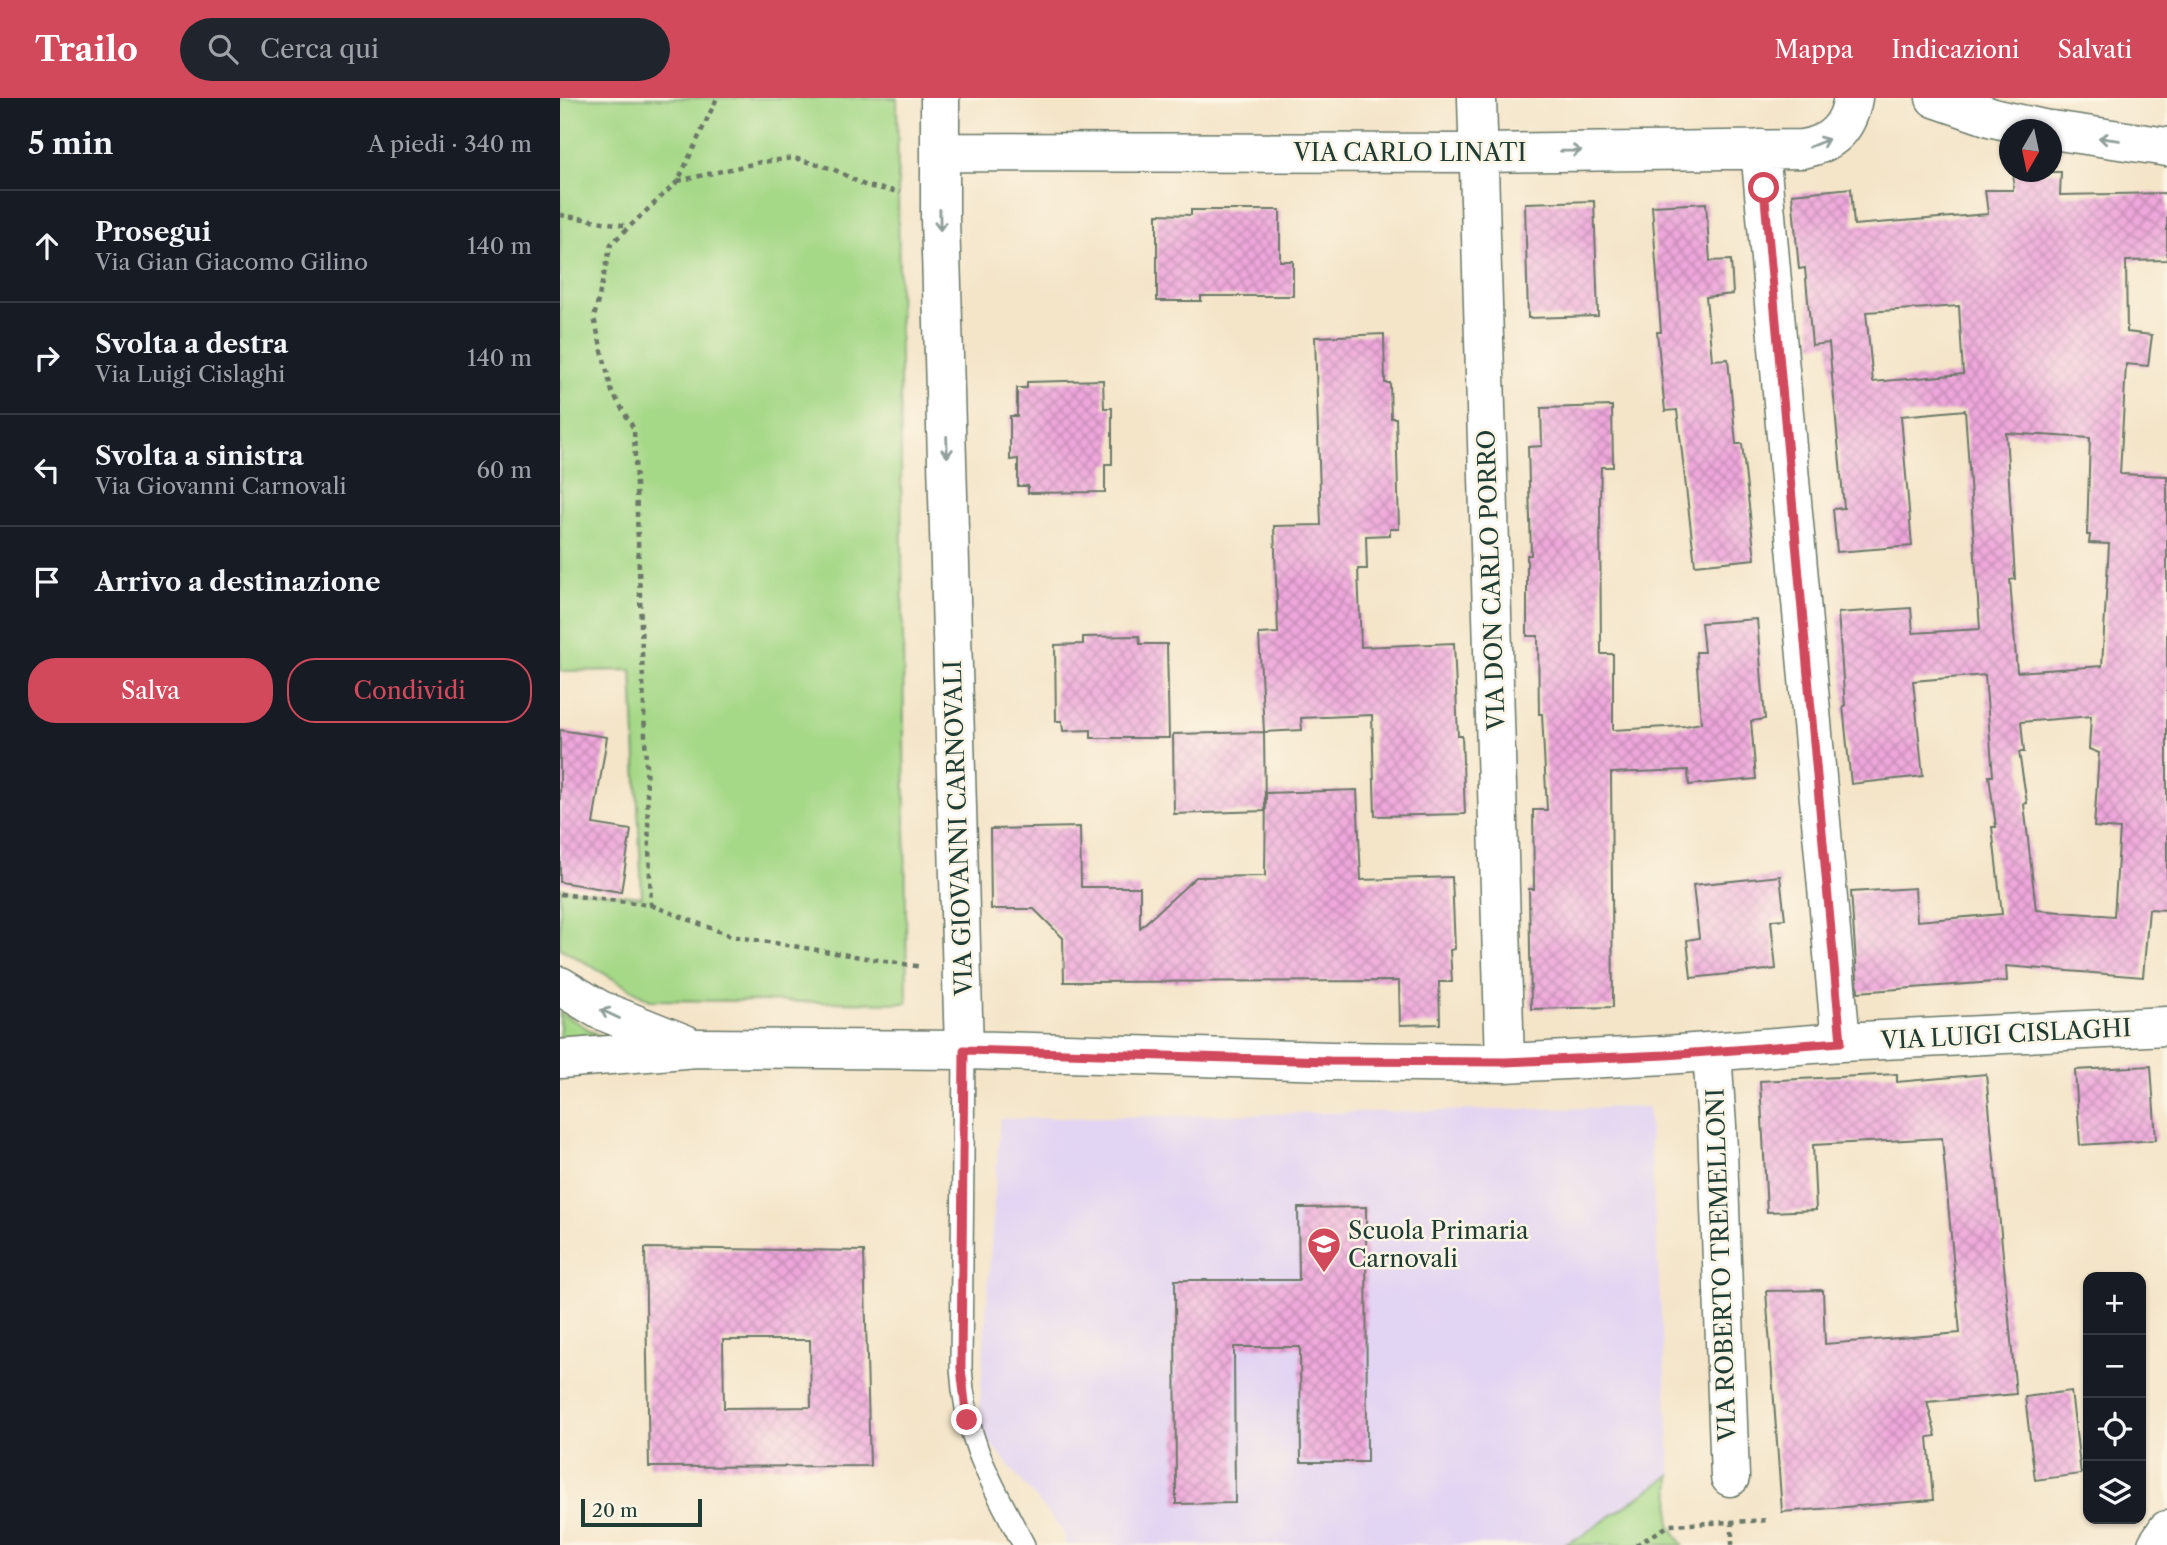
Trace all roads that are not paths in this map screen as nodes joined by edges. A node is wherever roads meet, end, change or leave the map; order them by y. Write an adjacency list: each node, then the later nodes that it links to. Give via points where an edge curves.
1 (940, 98): 9 (street, VIA GIOVANNI CARNOVALI)
2 (1477, 98): 10 (street, VIA DON CARLO PORRO)
3 (1853, 98): 8 (street, VIA CARLO LINATI, one-way to 3, via 1802,149 1825,143 1848,118)
4 (1935, 98): 5 (street)
5 (1999, 119)
6 (2062, 132): 7 (street, one-way to 6)
7 (2167, 147)
8 (1760, 149): 10 (street, VIA CARLO LINATI, one-way to 8); 13 (street)
9 (940, 152): 10 (street, VIA CARLO LINATI); 15 (street, VIA GIOVANNI CARNOVALI, one-way to 15)
10 (1478, 153): 18 (street, VIA DON CARLO PORRO)
11 (560, 986): 14 (street, one-way to 11, via 621,1019)
12 (2167, 1026): 13 (street, VIA LUIGI CISLAGHI)
13 (1841, 1042): 16 (street, VIA LUIGI CISLAGHI)
14 (697, 1048): 15 (street, VIA LUIGI CISLAGHI); 17 (street, VIA LUIGI CISLAGHI)
15 (964, 1050): 18 (street, VIA LUIGI CISLAGHI); 21 (lane, VIA GIOVANNI CARNOVALI, via 964,1404 984,1468)
16 (1712, 1052): 18 (street, VIA LUIGI CISLAGHI); 19 (street, VIA ROBERTO TREMELLONI)
17 (560, 1059)
18 (1505, 1062)
19 (1730, 1477)
20 (2167, 1530): 22 (street)
21 (1024, 1545)
22 (2157, 1545)

